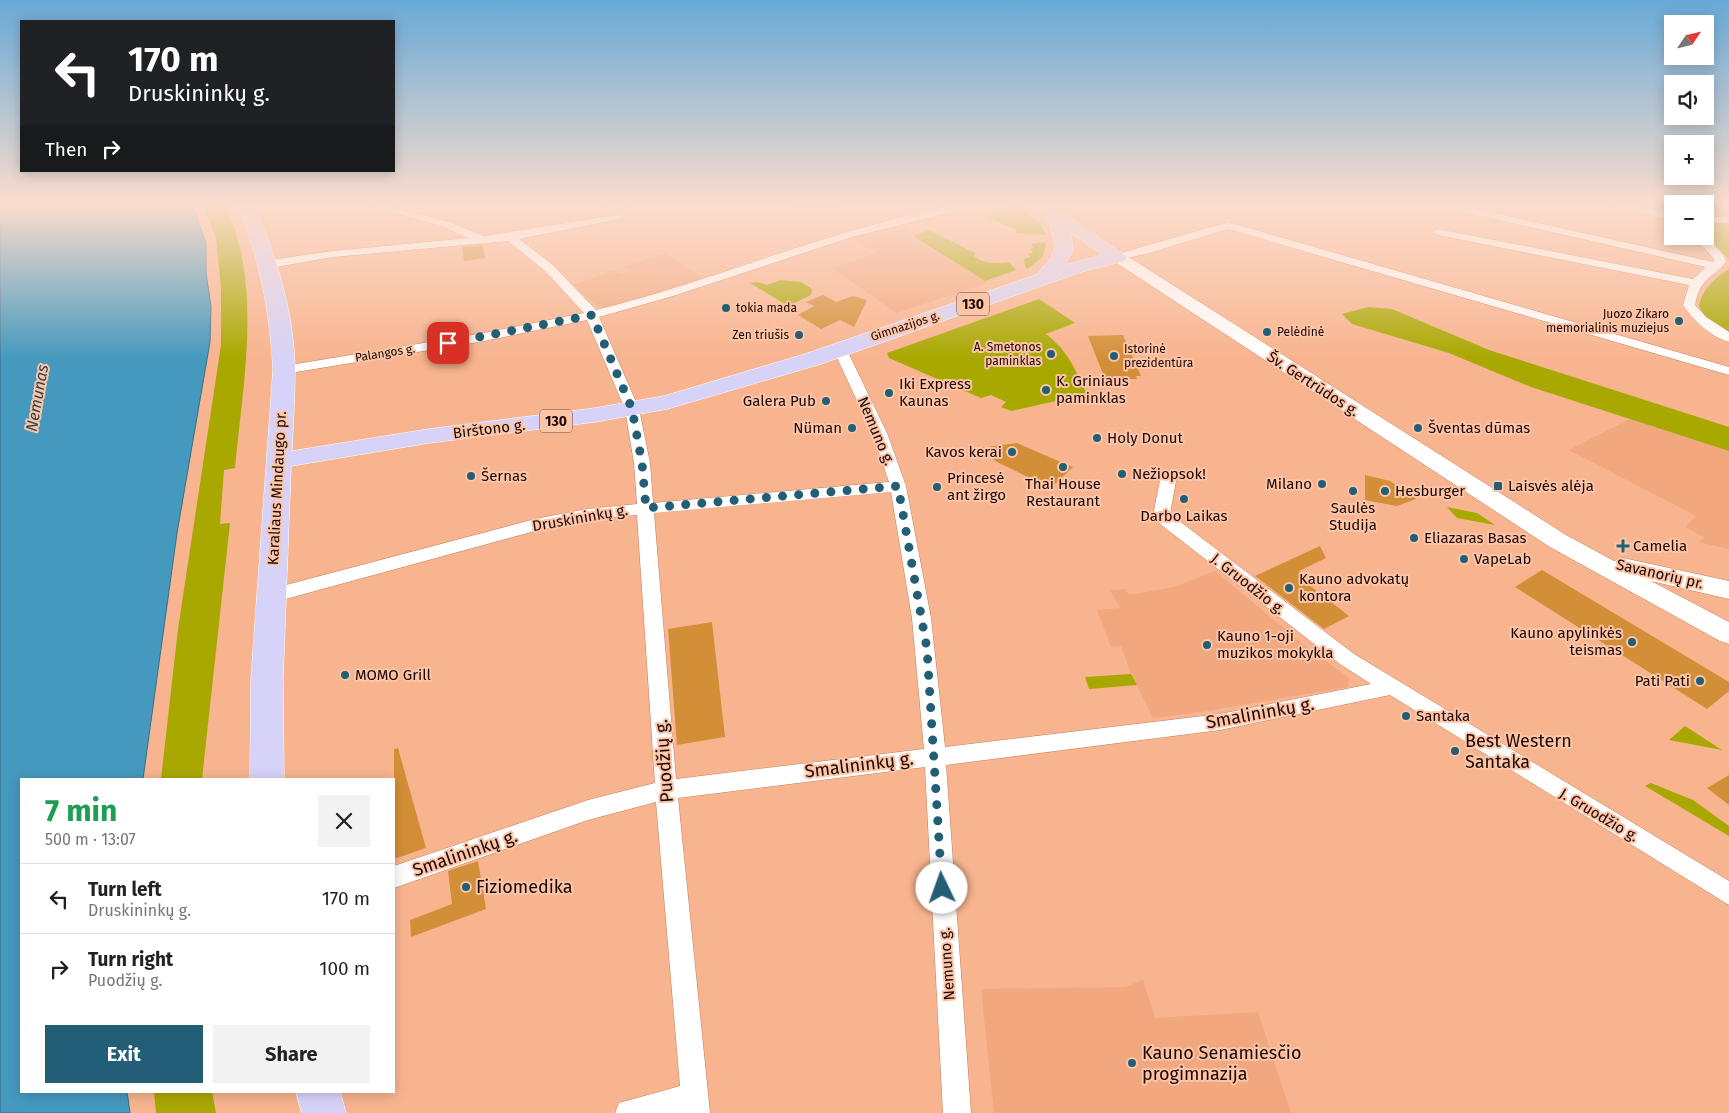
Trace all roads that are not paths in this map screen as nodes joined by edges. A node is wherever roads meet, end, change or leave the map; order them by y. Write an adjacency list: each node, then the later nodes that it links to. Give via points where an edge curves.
1 (267, 256): 12 (main road, Karaliaus Mindaugo pr.)
2 (318, 256): 12 (street)
3 (533, 256): 16 (street, Puodžių g., via 574,290)
4 (782, 256): 16 (street, Palangos g.)
5 (1063, 256): 14 (main road)
6 (1123, 256): 11 (street, Gimnazijos g.)
7 (1334, 256): 20 (street, Gimnazijos g.)
8 (1557, 256): 15 (street)
9 (1671, 256): 13 (street)
10 (1718, 256): 13 (street, via 1720,262)
11 (1118, 257): 14 (main road, Gimnazijos g. / 130, via 1089,263); 26 (main road, Šv. Gertrūdos g., via 1558,541)
12 (270, 264): 19 (main road, Karaliaus Mindaugo pr., via 278,300)
13 (1716, 266): 15 (street, via 1704,273)
14 (1042, 280): 18 (main road, Gimnazijos g. / 130)
15 (1696, 284): 17 (street, via 1689,306)
16 (592, 315): 19 (street, Palangos g., via 466,341); 21 (street, Puodžių g.)
17 (1729, 338)
18 (840, 349): 21 (main road, Birštono g. / 130, via 726,385); 24 (street, Nemuno g.)
19 (284, 370): 22 (main road, Karaliaus Mindaugo pr.)
20 (1729, 371)
21 (632, 409): 22 (main road, Birštono g. / 130, via 365,445); 25 (street, Puodžių g.)
22 (279, 460): 28 (main road, Karaliaus Mindaugo pr.)
23 (1169, 475): 31 (street, J. Gruodžio g., via 1161,516 1296,622)
24 (898, 486): 25 (street, Druskininkų g.); 32 (street, Nemuno g., via 927,649)
25 (646, 508): 28 (street, Druskininkų g., via 586,514 535,525); 34 (street, Puodžių g.)
26 (1590, 558): 27 (main road, Savanorių pr.); 30 (main road)
27 (1729, 591): 29 (main road, via 1719,616)
28 (271, 596): 33 (main road, Karaliaus Mindaugo pr.)
29 (1729, 630)
30 (1729, 634)
31 (1393, 688): 32 (street, Smalininkų g., via 1220,722); 36 (street, J. Gruodžio g.)
32 (935, 756): 34 (street, Smalininkų g.); 41 (street, Nemuno g.)
33 (267, 778)
34 (666, 790): 35 (street, Smalininkų g., via 588,810); 38 (street, Puodžių g.)
35 (395, 877)
36 (1729, 894)
37 (319, 1093): 39 (main road)
38 (695, 1104): 40 (street)
39 (324, 1113)
40 (629, 1113)
41 (957, 1113)

